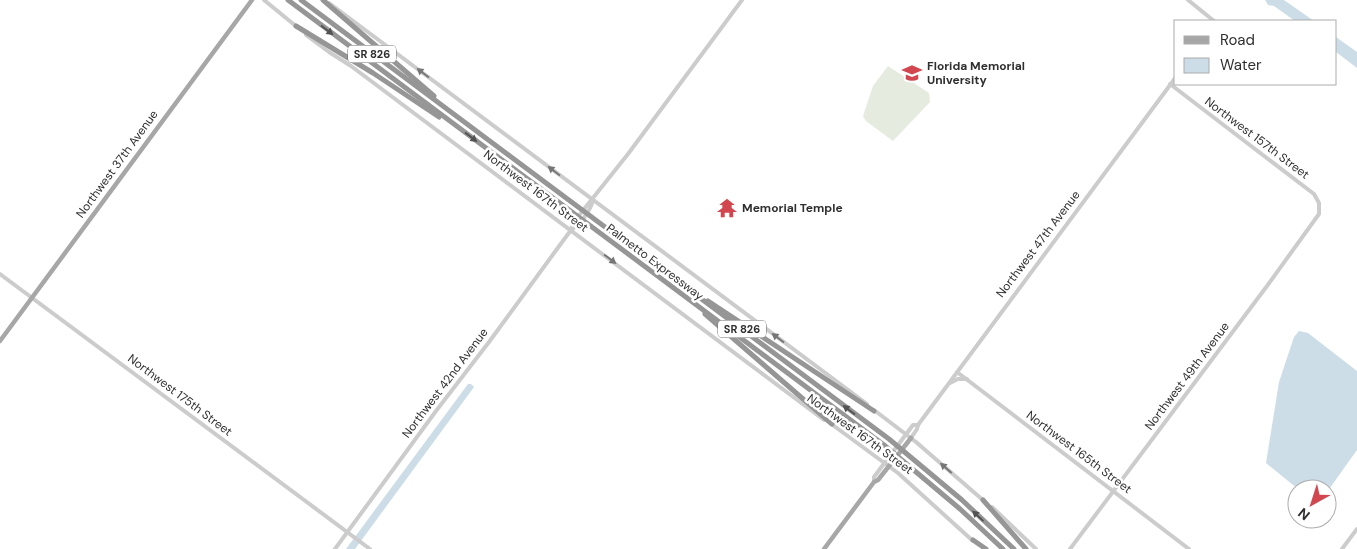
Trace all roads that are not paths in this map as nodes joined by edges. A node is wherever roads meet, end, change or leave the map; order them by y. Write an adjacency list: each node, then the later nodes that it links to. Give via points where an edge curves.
1 (252, 0): 19 (main road, Northwest 37th Avenue)
2 (264, 0): 9 (street, Northwest 167th Street)
3 (288, 0): 13 (highway, Palmetto Expressway / SR 826, one-way to 13)
4 (301, 0): 12 (highway, Palmetto Expressway / SR 826)
5 (324, 0): 12 (highway); 14 (street, one-way to 5)
6 (742, 0): 14 (street, Northwest 42nd Avenue)
7 (1188, 0): 8 (street)
8 (1213, 20)
9 (296, 26): 13 (highway); 16 (street, Northwest 167th Street)
10 (1174, 79): 11 (street, Northwest 47th Avenue)
11 (1170, 84): 15 (street, Northwest 157th Street, via 1314,194 1319,203); 22 (street, Northwest 47th Avenue)
12 (444, 107): 18 (highway, Palmetto Expressway / SR 826)
13 (459, 128): 20 (highway, Palmetto Expressway / SR 826, one-way to 20)
14 (593, 200): 16 (street, Northwest 42nd Avenue, via 591,207); 25 (street, one-way to 14)
15 (1319, 214): 33 (street, Northwest 49th Avenue)
16 (571, 230): 26 (street, Northwest 167th Street, one-way to 26); 36 (street, Northwest 42nd Avenue)
17 (0, 274): 19 (street, Northwest 175th Street)
18 (693, 293): 25 (highway); 45 (highway, Palmetto Expressway / SR 826, one-way to 18, via 910,456)
19 (32, 298): 21 (main road, Northwest 37th Avenue); 36 (street, Northwest 175th Street)
20 (694, 303): 26 (highway); 44 (highway, Palmetto Expressway / SR 826, via 884,445)
21 (0, 341)
22 (956, 372): 23 (street, Northwest 165th Street); 24 (street, Northwest 47th Avenue)
23 (967, 379): 24 (street, via 958,379); 33 (street, Northwest 165th Street)
24 (946, 386): 27 (street, Northwest 47th Avenue)
25 (874, 411): 28 (street, Northwest 167th Street)
26 (832, 424): 30 (street, Northwest 167th Street)
27 (918, 425): 28 (street, Northwest 47th Avenue, via 913,425); 29 (street, Northwest 47th Avenue)
28 (905, 435): 29 (street, Northwest 167th Street); 30 (street, Northwest 47th Avenue)
29 (910, 438): 31 (main road, Northwest 47th Avenue); 34 (street, Northwest 167th Street, one-way to 29)
30 (884, 462): 31 (street, Northwest 167th Street); 32 (street, Northwest 47th Avenue)
31 (889, 466): 32 (main road, Northwest 47th Avenue); 37 (street, Northwest 167th Street)
32 (874, 482): 41 (main road, Northwest 47th Avenue)
33 (1113, 491): 48 (street, Northwest 49th Avenue); 49 (street, Northwest 165th Street)
34 (983, 500): 46 (highway); 47 (street, Northwest 167th Street)
35 (1357, 529): 38 (street)
36 (348, 532): 39 (street, Northwest 42nd Avenue); 40 (street, Northwest 175th Street)
37 (973, 540): 42 (street, Northwest 167th Street); 43 (highway)
38 (1344, 547): 50 (street)
39 (335, 549)
40 (370, 549)
41 (824, 549)
42 (982, 549)
43 (986, 549)
44 (1003, 549)
45 (1014, 549)
46 (1026, 549)
47 (1036, 549)
48 (1070, 549)
49 (1189, 549)
50 (1350, 549)

